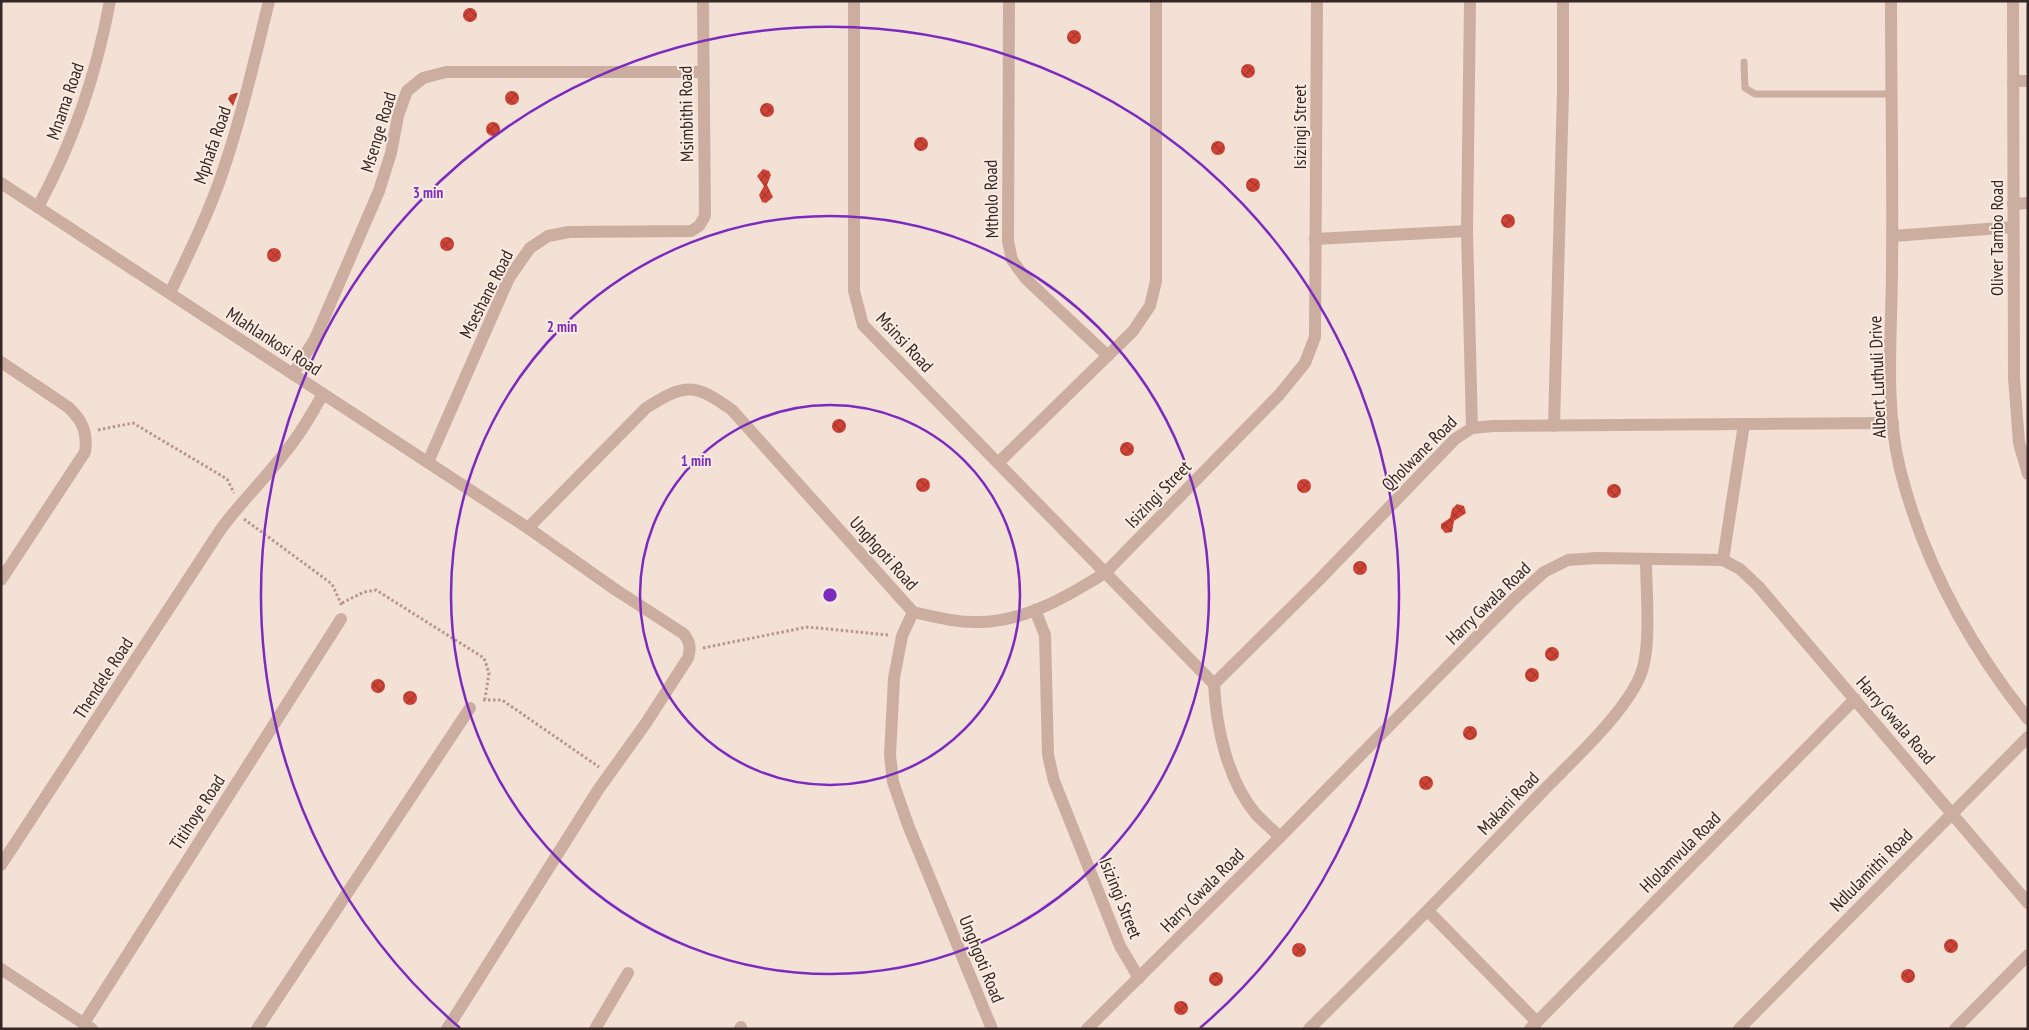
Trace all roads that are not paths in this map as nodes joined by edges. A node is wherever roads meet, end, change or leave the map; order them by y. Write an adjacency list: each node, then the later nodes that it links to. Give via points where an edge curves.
1 (110, 1): 20 (street, Mnama Road, via 102,45 82,111 62,163)
2 (269, 1): 26 (street, Mphafa Road, via 223,172)
3 (703, 1): 13 (street, Msimbithi Road)
4 (854, 1): 36 (street, Msinsi Road, via 854,291 863,326)
5 (1008, 1): 27 (street, Mtholo Road, via 1008,241 1012,260 1026,279)
6 (1156, 1): 27 (street, via 1156,281 1150,306 1133,331)
7 (1317, 1): 25 (street, Isizingi Street)
8 (1470, 1): 23 (street, Qholwane Road)
9 (1563, 1): 33 (street)
10 (1890, 1): 16 (street, Albert Luthuli Drive)
11 (2013, 1): 14 (street, Oliver Tambo Road)
12 (1744, 62): 16 (lane, via 1745,88 1755,94)
13 (703, 72): 21 (street, Msimbithi Road, via 705,216); 29 (street, Msenge Road, via 446,72 422,78 407,91 375,200 315,339)
14 (2013, 81): 15 (street); 19 (street, Oliver Tambo Road)
15 (2028, 81)
16 (1891, 94): 24 (street, Albert Luthuli Drive)
17 (1, 183): 20 (street, Mlahlankosi Road)
18 (2028, 203): 19 (street)
19 (2013, 204): 22 (street, Oliver Tambo Road)
20 (38, 207): 26 (street, Mlahlankosi Road)
21 (699, 226): 35 (street, Mseshane Road, via 692,231 569,232 548,236 530,248 509,278)
22 (2013, 227): 24 (street); 37 (street, Oliver Tambo Road, via 2015,413)
23 (1467, 231): 25 (street); 34 (street, Qholwane Road)
24 (1893, 236): 31 (street, Albert Luthuli Drive)
25 (1316, 239): 41 (street, Isizingi Street, via 1315,337 1305,363 1279,395)
26 (170, 293): 29 (street, Mlahlankosi Road)
27 (1108, 356): 36 (street)
28 (1, 362): 42 (street, via 77,415 87,439 85,452)
29 (293, 374): 30 (street, Mlahlankosi Road)
30 (323, 394): 35 (street, Mlahlankosi Road); 53 (street, Thendele Road, via 282,457 234,511)
31 (1893, 423): 32 (street); 49 (street, Albert Luthuli Drive, via 1900,469 1945,592 1978,650)
32 (1744, 424): 33 (street); 40 (street)
33 (1554, 426): 34 (street)
34 (1472, 428): 46 (street, Qholwane Road, via 1455,439)
35 (428, 462): 38 (street, Mlahlankosi Road)
36 (998, 463): 41 (street, Msinsi Road)
37 (2028, 474)
38 (528, 528): 44 (street, Unghgoti Road, via 646,408 667,394 686,389 707,392 732,410); 63 (street, Mlahlankosi Road, via 684,634 689,640 690,650 660,703 609,774)
39 (1646, 560): 40 (street, Harry Gwala Road); 52 (street, Harry Gwala Road, via 1568,560 1544,572); 55 (street, Makani Road, via 1646,656 1640,677 1627,698 1596,736)
40 (1723, 560): 47 (street, Harry Gwala Road, via 1740,569 1758,586)
41 (1105, 573): 43 (street, Isizingi Street, via 1072,594); 46 (street, Msinsi Road)
42 (1, 580)
43 (1036, 610): 44 (street, via 981,622 948,620); 59 (street, Isizingi Street, via 1045,635 1048,755 1054,781 1120,946)
44 (913, 612): 65 (street, Unghgoti Road, via 902,636 894,678 890,726 893,782)
45 (341, 619): 61 (street, Titihoye Road)
46 (1214, 684): 52 (street, via 1221,732 1237,783 1255,812)
47 (1855, 699): 51 (street, Harry Gwala Road); 60 (street, Hlolamvula Road)
48 (470, 708): 62 (street)
49 (2028, 719)
50 (2028, 737): 51 (street, Ndlulamithi Road)
51 (1953, 812): 54 (street, Harry Gwala Road); 68 (street, Ndlulamithi Road)
52 (1280, 837): 59 (street, Harry Gwala Road)
53 (1, 865)
54 (2028, 903)
55 (1428, 911): 60 (street); 67 (street, Makani Road)
56 (2028, 955): 69 (street)
57 (1, 969): 61 (street)
58 (628, 973): 64 (street)
59 (1139, 978): 66 (street, Harry Gwala Road)
60 (1534, 1025)
61 (88, 1026)
62 (257, 1029)
63 (447, 1029)
64 (595, 1029)
65 (992, 1029)
66 (1087, 1029)
67 (1309, 1029)
68 (1739, 1029)
69 (1954, 1029)

